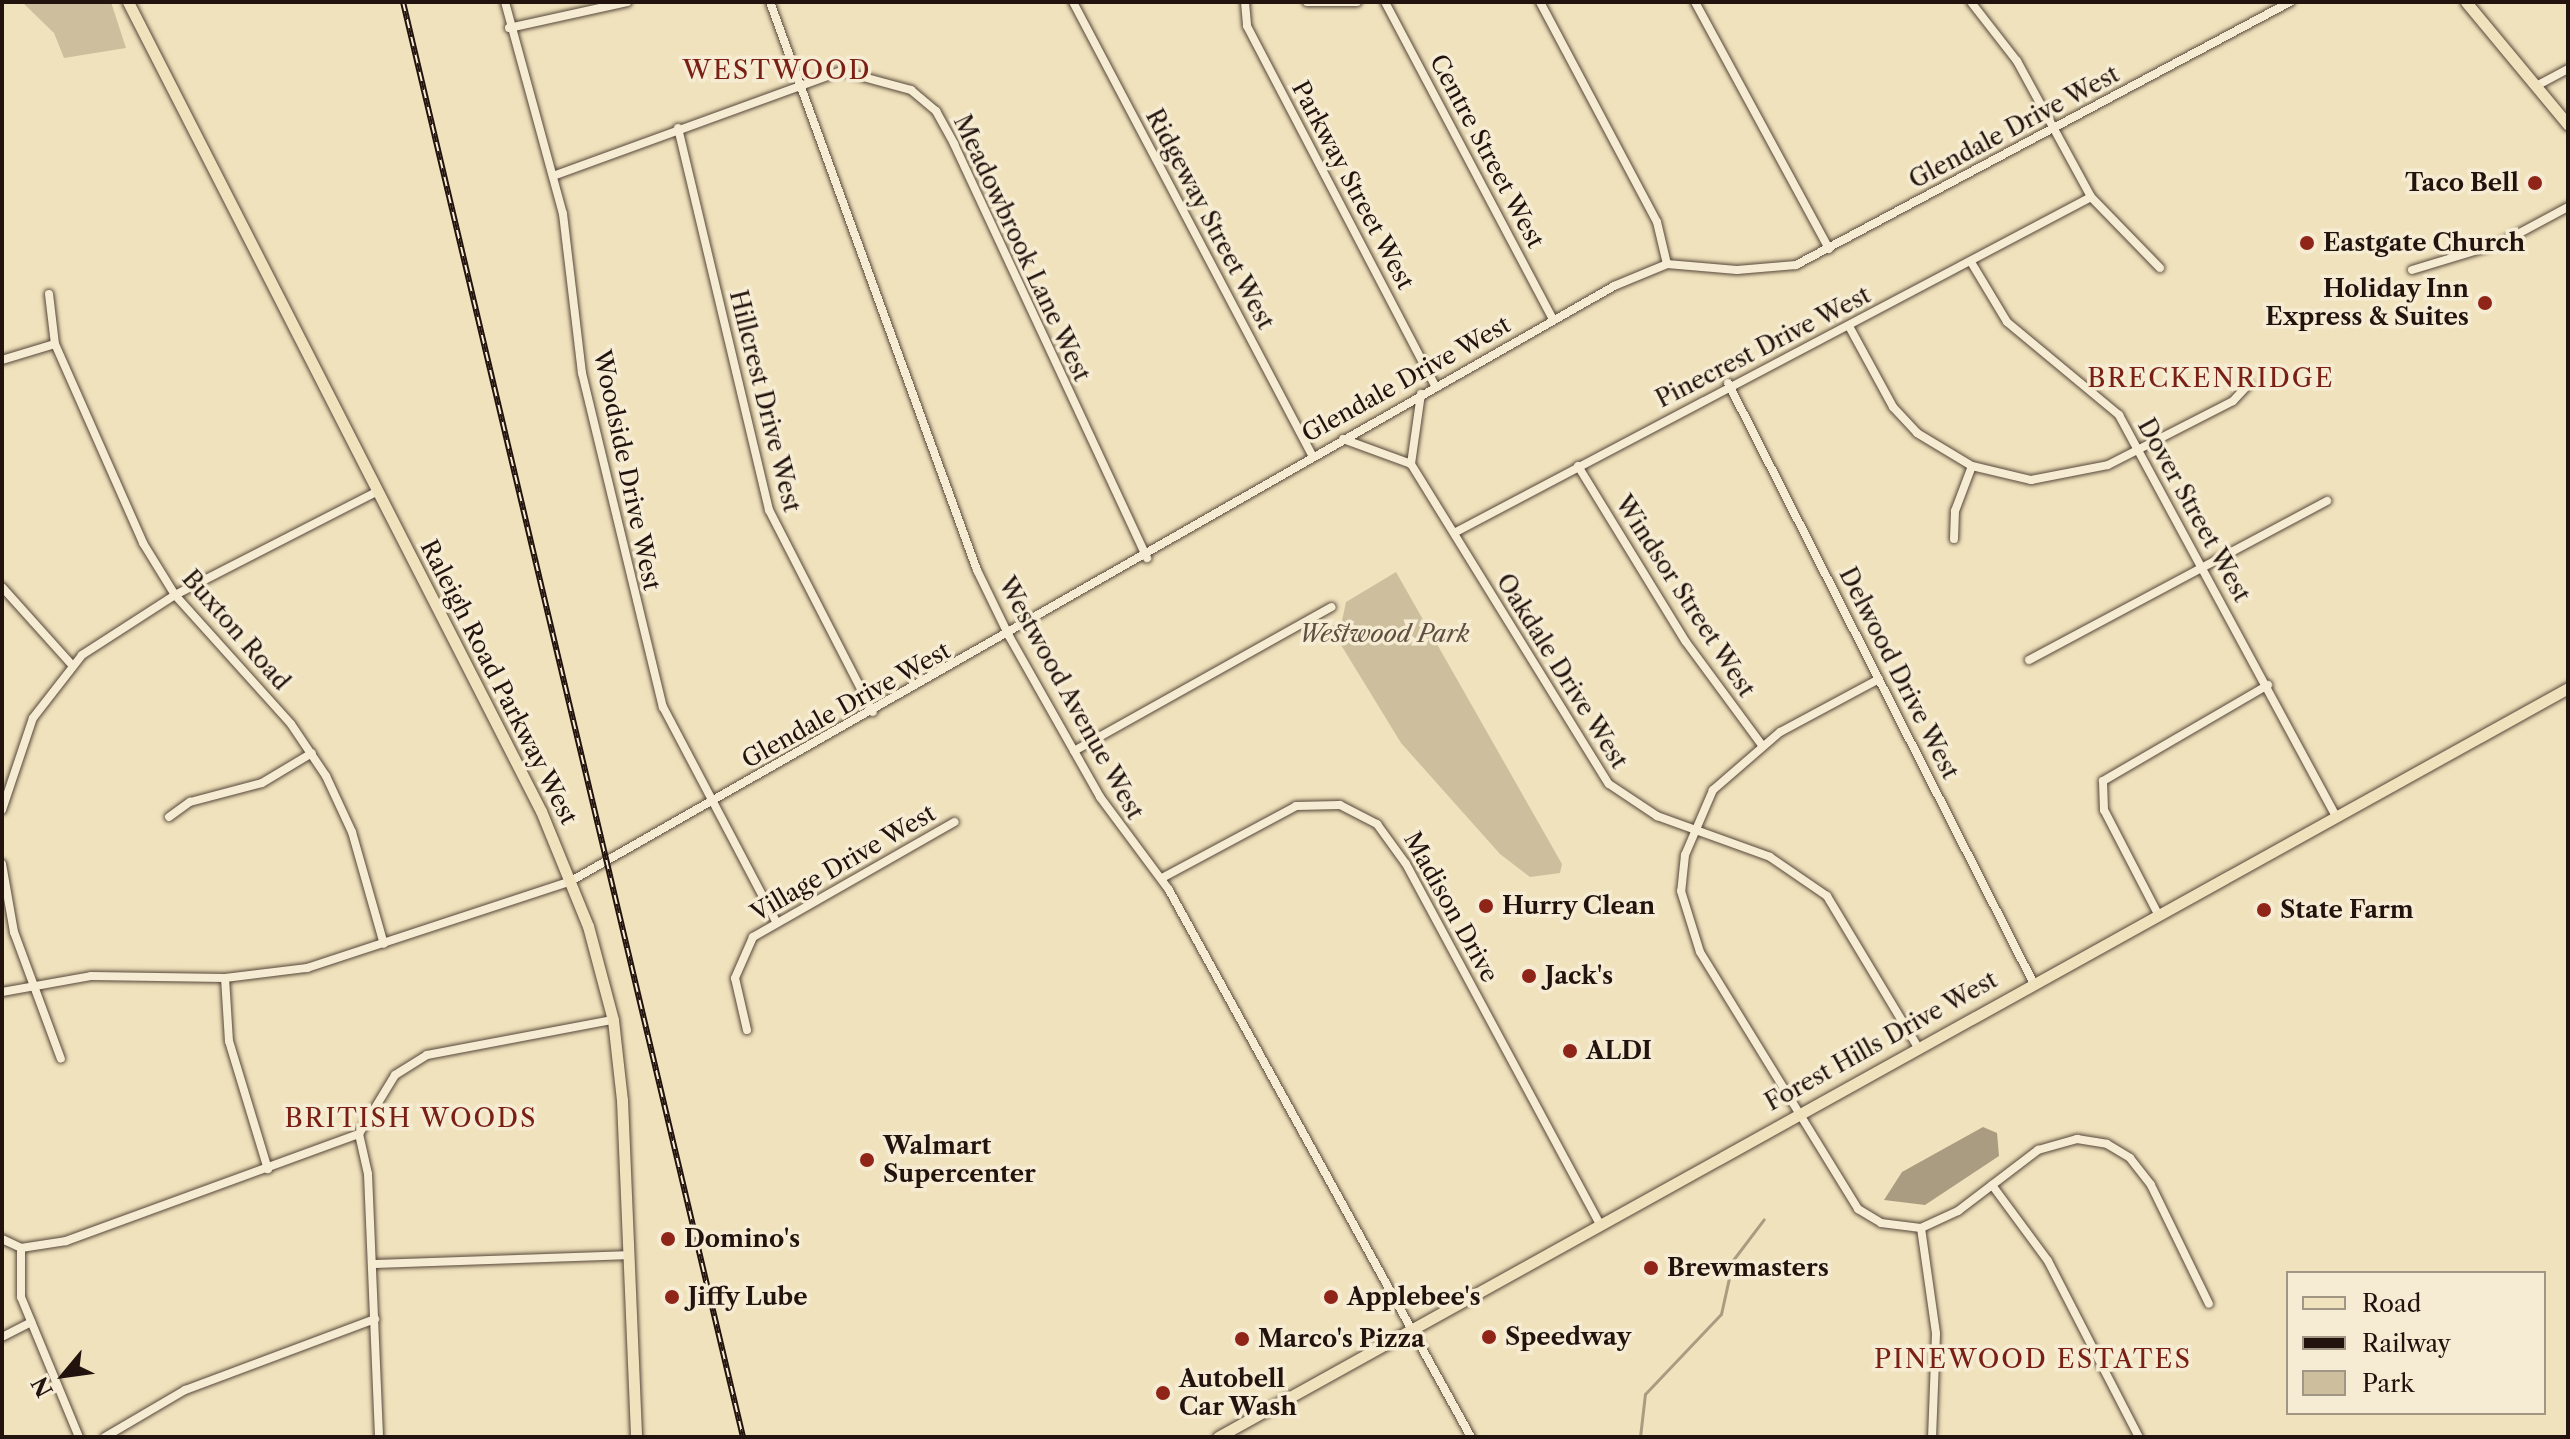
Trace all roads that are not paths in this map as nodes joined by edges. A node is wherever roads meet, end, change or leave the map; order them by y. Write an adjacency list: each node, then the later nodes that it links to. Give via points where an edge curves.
1 (128, 2): 45 (main road, Raleigh Road Parkway West)
2 (505, 2): 15 (street, Woodside Drive West)
3 (627, 2): 15 (street)
4 (770, 2): 17 (street, Westwood Avenue West)
5 (1073, 2): 41 (street, Ridgeway Street West)
6 (1245, 2): 37 (street, Parkway Street West, via 1247,26)
7 (1307, 2): 8 (street)
8 (1357, 2)
9 (1385, 2): 31 (street, Centre Street West)
10 (1540, 2): 27 (street, via 1657,222)
11 (1695, 2): 25 (street)
12 (1971, 2): 21 (street, via 2017,61)
13 (2290, 2): 21 (street, Glendale Drive West)
14 (2466, 2): 18 (main road)
15 (509, 28): 22 (street, Woodside Drive West)
16 (2568, 69): 18 (street)
17 (800, 84): 20 (street, Meadowbrook Lane West); 49 (street, Meadowbrook Lane West, via 859,70 893,80 936,111); 54 (street, Westwood Avenue West, via 977,570)
18 (2538, 85): 19 (main road)
19 (2568, 125)
20 (678, 128): 22 (street, Meadowbrook Lane West); 60 (street, Hillcrest Drive West, via 769,510)
21 (2055, 129): 23 (street); 25 (street, Glendale Drive West)
22 (553, 176): 64 (street, Woodside Drive West, via 573,272 582,373 647,652 674,735)
23 (2091, 197): 26 (street, Pinecrest Drive West); 28 (street)
24 (2568, 207): 29 (street, via 2501,243)
25 (1829, 249): 27 (street, Glendale Drive West, via 1775,269)
26 (1971, 262): 32 (street, Pinecrest Drive West); 40 (street, Dover Street West, via 2007,322 2107,401)
27 (1667, 264): 31 (street, Glendale Drive West)
28 (2160, 268)
29 (2412, 270)
30 (49, 294): 33 (street, Buxton Road)
31 (1553, 319): 37 (street, Glendale Drive West)
32 (1850, 328): 35 (street, Pinecrest Drive West); 44 (street, via 1904,420)
33 (55, 344): 34 (street); 52 (street, Buxton Road, via 129,513)
34 (2, 360)
35 (1728, 383): 43 (street, Pinecrest Drive West); 57 (street, Delwood Drive West)
36 (2249, 384): 40 (street, via 2233,401)
37 (1435, 385): 38 (street, Glendale Drive West)
38 (1421, 394): 39 (street, Glendale Drive West); 42 (street)
39 (1343, 439): 41 (street, Glendale Drive West); 42 (street)
40 (2140, 448): 44 (street, via 2055,480); 50 (street, Dover Street West)
41 (1312, 455): 49 (street, Glendale Drive West)
42 (1411, 464): 47 (street, Oakdale Drive West)
43 (1578, 466): 47 (street, Pinecrest Drive West); 61 (street, Windsor Street West, via 1686,642)
44 (1972, 466): 48 (street, via 1955,511)
45 (378, 491): 52 (street); 72 (main road, Raleigh Road Parkway West)
46 (2327, 501): 50 (street)
47 (1454, 533): 69 (street, Oakdale Drive West, via 1596,770 1631,802)
48 (1954, 539)
49 (1147, 558): 54 (street, Glendale Drive West)
50 (2204, 568): 55 (street); 58 (street, Dover Street West)
51 (2, 587): 56 (street)
52 (175, 595): 56 (street); 63 (street, Buxton Road)
53 (1332, 607): 62 (street)
54 (1009, 636): 60 (street, Glendale Drive West); 62 (street, Westwood Avenue West)
55 (2029, 660)
56 (72, 665): 65 (street, via 22,740)
57 (1879, 679): 61 (street); 78 (street, Delwood Drive West)
58 (2268, 685): 66 (street, Dover Street West); 73 (street, via 2103,781 2104,810)
59 (2568, 688): 66 (main road, Forest Hills Drive West)
60 (873, 712): 64 (street, Glendale Drive West)
61 (1762, 745): 69 (street, via 1713,790)
62 (1074, 751): 71 (street, Westwood Avenue West, via 1121,830)
63 (312, 753): 67 (street, via 262,783 190,802); 75 (street, Buxton Road, via 352,832)
64 (710, 805): 72 (street, Glendale Drive West); 74 (street, Woodside Drive West)
65 (2, 810)
66 (2335, 815): 73 (main road, Forest Hills Drive West)
67 (169, 817)
68 (955, 822): 74 (street, Village Drive West)
69 (1694, 829): 82 (street, Oakdale Drive West, via 1770,857 1827,896); 84 (street, via 1681,891 1687,921)
70 (2, 864): 77 (street)
71 (1162, 878): 88 (street, Madison Drive, via 1296,806 1340,805 1377,824 1406,864); 97 (street, Westwood Avenue West)
72 (571, 881): 75 (street, Glendale Drive West); 80 (main road, Raleigh Road Parkway West)
73 (2158, 914): 78 (main road, Forest Hills Drive West)
74 (777, 923): 81 (street, Village Drive West, via 745,945 737,963)
75 (384, 944): 76 (street, Glendale Drive West, via 307,968)
76 (225, 978): 77 (street, Glendale Drive West); 86 (street, via 229,1041)
77 (30, 982): 79 (street, Glendale Drive West); 83 (street)
78 (2033, 982): 82 (main road, Forest Hills Drive West)
79 (2, 992)
80 (613, 1020): 85 (street, via 418,1059 395,1075); 92 (main road, Raleigh Road Parkway West)
81 (747, 1030)
82 (1917, 1046): 84 (main road, Forest Hills Drive West)
83 (61, 1059)
84 (1796, 1112): 88 (main road, Forest Hills Drive West); 89 (street, via 1858,1209 1881,1223)
85 (359, 1134): 86 (street); 93 (street)
86 (268, 1169): 91 (street, via 66,1241)
87 (1992, 1185): 89 (street); 94 (street, via 2038,1150 2077,1139 2107,1144 2151,1185); 106 (street, via 2048,1261)
88 (1599, 1222): 97 (main road, Forest Hills Drive West)
89 (1921, 1228): 105 (street, via 1936,1334)
90 (2, 1239): 91 (street)
91 (21, 1248): 96 (street, via 19,1285)
92 (628, 1255): 93 (street); 102 (main road, Raleigh Road Parkway West)
93 (372, 1264): 95 (street)
94 (2209, 1304)
95 (375, 1319): 100 (street, via 185,1390); 101 (street)
96 (31, 1322): 98 (street); 99 (street)
97 (1410, 1326): 103 (main road, Forest Hills Drive West); 104 (street, Westwood Avenue West)
98 (2, 1337)
99 (79, 1437)
100 (105, 1437)
101 (379, 1437)
102 (636, 1437)
103 (1218, 1437)
104 (1471, 1437)
105 (1932, 1437)
106 (2139, 1437)

